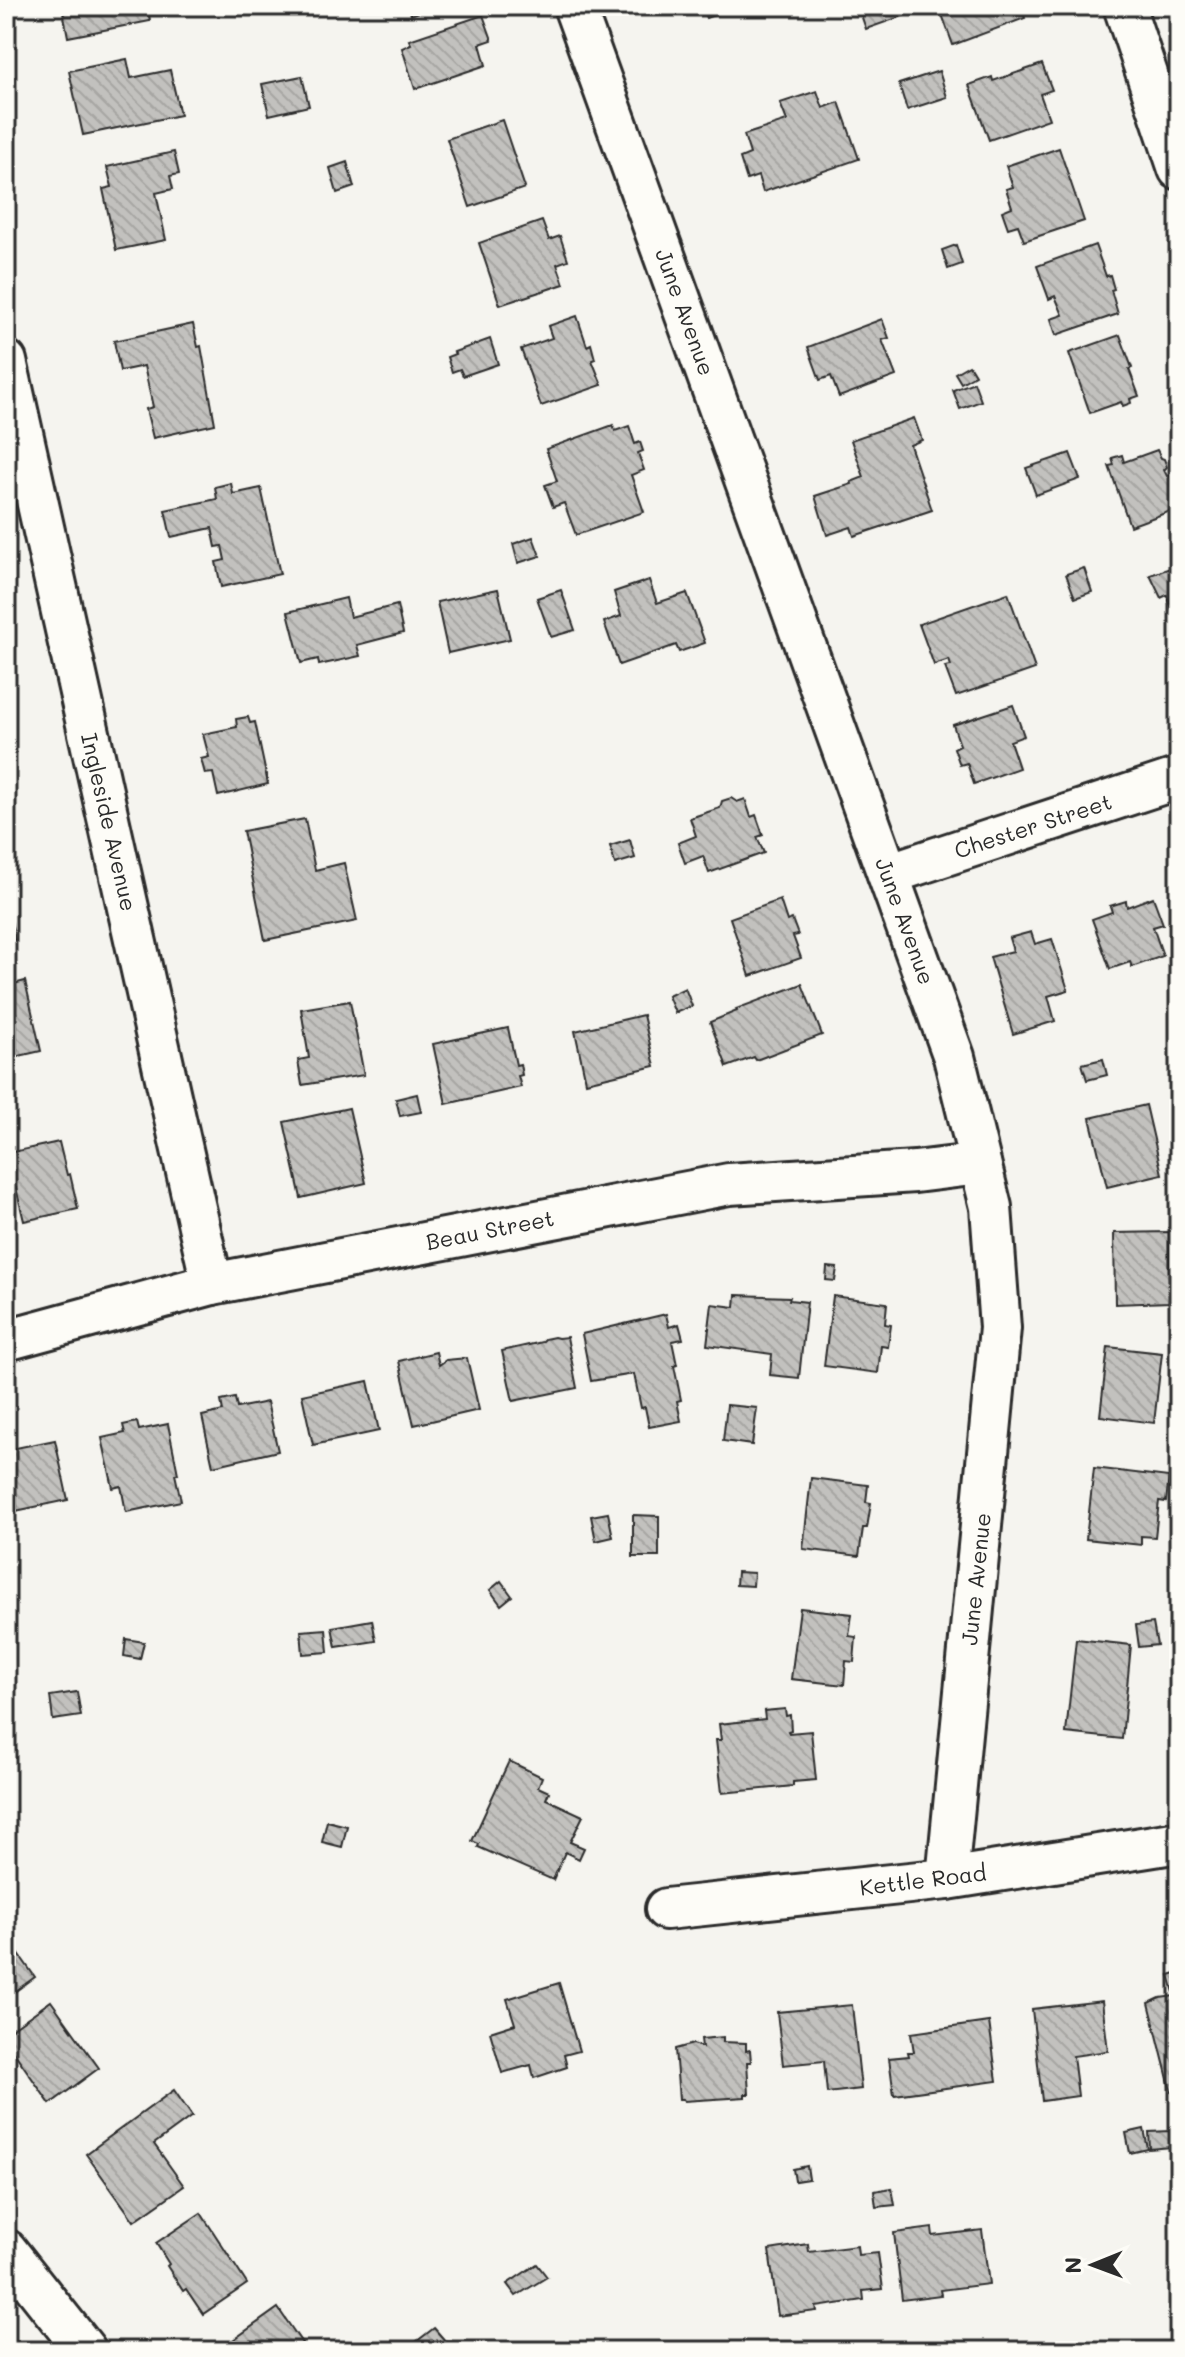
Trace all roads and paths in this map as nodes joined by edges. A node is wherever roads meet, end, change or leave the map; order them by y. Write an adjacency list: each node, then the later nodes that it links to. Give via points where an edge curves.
1 (574, 6): 6 (street, June Avenue)
2 (1124, 6): 3 (street)
3 (1179, 169)
4 (6, 361): 8 (street, Ingleside Avenue)
5 (1179, 778): 6 (street, Chester Street)
6 (888, 874): 7 (street, June Avenue, via 954,1057)
7 (980, 1164): 8 (street, Beau Street, via 729,1184); 11 (street, June Avenue, via 991,1207 1000,1328)
8 (212, 1284): 9 (street, Beau Street)
9 (6, 1340)
10 (1179, 1842): 11 (street, Kettle Road)
11 (947, 1879): 12 (street, Kettle Road)
12 (666, 1909)
13 (9, 2262): 14 (street)
14 (86, 2351)

